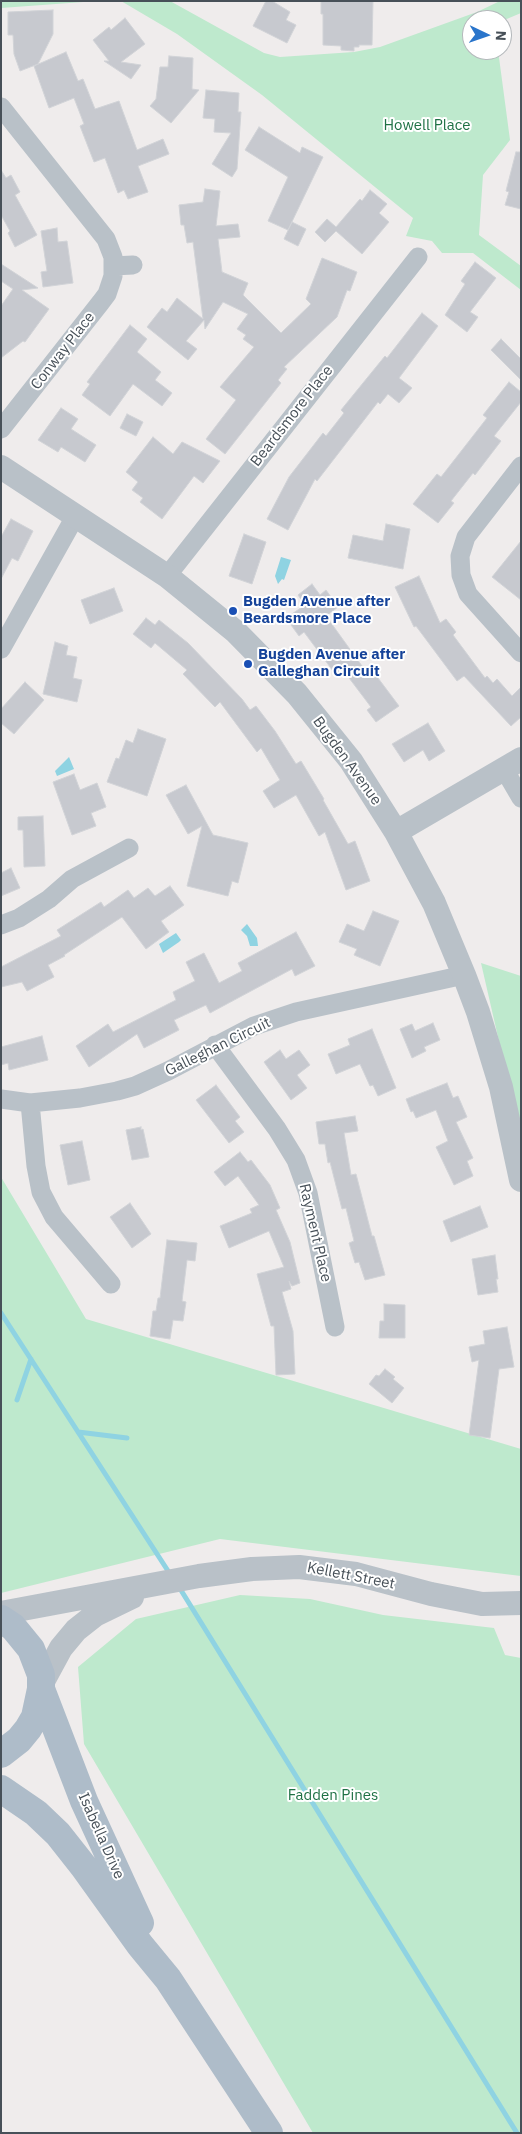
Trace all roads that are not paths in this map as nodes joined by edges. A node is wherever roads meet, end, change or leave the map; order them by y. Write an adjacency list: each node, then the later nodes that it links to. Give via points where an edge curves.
1 (1, 107): 3 (street, Conway Place, via 106,239)
2 (418, 257): 9 (street, Beardsmore Place)
3 (113, 266): 4 (street); 5 (street, Conway Place, via 107,294)
4 (133, 266)
5 (1, 429)
6 (521, 466): 11 (street, via 466,537 460,556 461,575 468,594)
7 (1, 467): 8 (street, Bugden Avenue)
8 (76, 514): 9 (street, Bugden Avenue); 10 (street)
9 (167, 576): 14 (street, Bugden Avenue, via 236,632 297,694 351,761)
10 (1, 649)
11 (521, 653)
12 (512, 764): 13 (street); 14 (street)
13 (521, 798)
14 (396, 832): 17 (street, Bugden Avenue, via 434,902)
15 (129, 848): 16 (street, via 72,879 19,918)
16 (1, 925)
17 (464, 975): 18 (street, Galleghan Circuit, via 296,1012 254,1026); 21 (street, Bugden Avenue, via 501,1087)
18 (214, 1045): 20 (street, Galleghan Circuit, via 168,1071 117,1092); 23 (street, Rayment Place, via 296,1160 308,1193)
19 (1, 1099): 20 (street, Galleghan Circuit)
20 (30, 1103): 22 (street, via 41,1192 54,1217)
21 (521, 1180)
22 (111, 1284)
23 (335, 1327)
24 (151, 1586): 25 (street, Kellett Street, via 252,1569 299,1567 356,1574 482,1604); 26 (street, Kellett Street); 28 (street, Kellett Street, via 95,1615 76,1630 61,1648)
25 (521, 1603)
26 (1, 1614)
27 (1, 1619): 28 (main road, via 13,1627 31,1649)
28 (41, 1687): 29 (main road, via 37,1710 28,1729); 31 (main road, Isabella Drive, via 88,1810)
29 (1, 1754)
30 (1, 1789): 31 (main road, Isabella Drive, via 36,1813 58,1834)
31 (168, 1979): 32 (main road, Isabella Drive)
32 (270, 2133)

